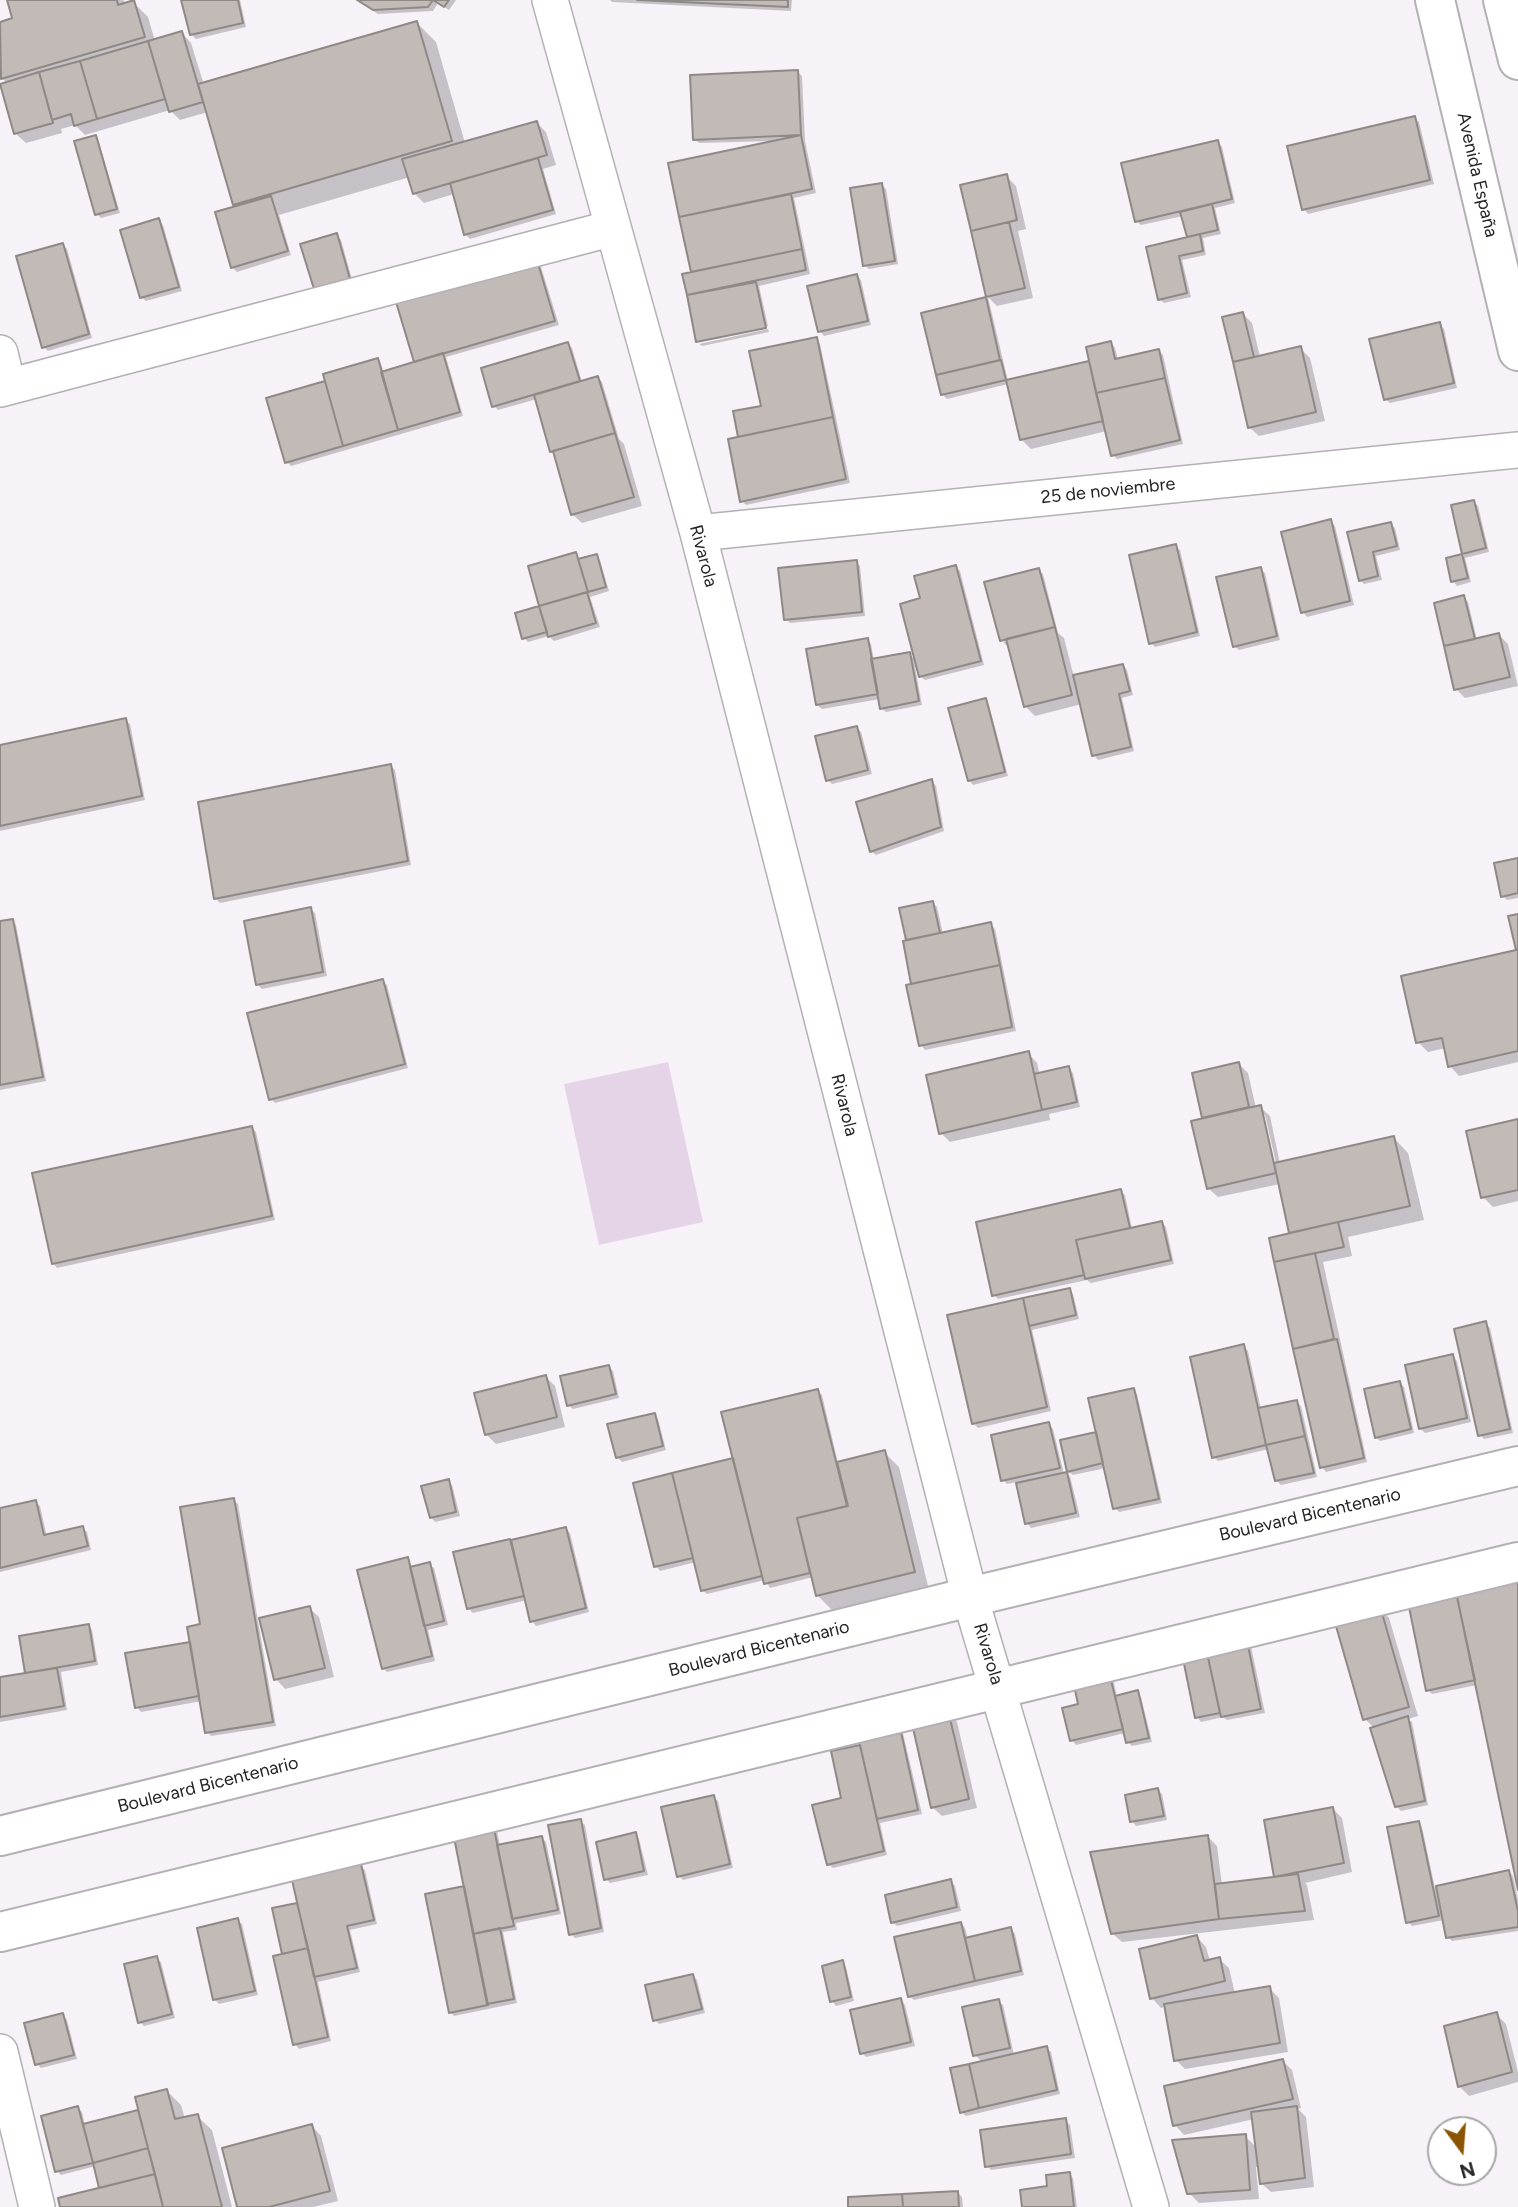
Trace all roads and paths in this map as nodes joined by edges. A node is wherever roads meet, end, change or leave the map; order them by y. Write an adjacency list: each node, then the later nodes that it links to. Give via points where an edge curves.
1 (550, 0): 5 (street, Rivarola)
2 (1435, 0): 6 (street, Avenida España)
3 (1509, 2): 4 (street)
4 (1518, 61)
5 (613, 228): 8 (street); 10 (street, Rivarola)
6 (1518, 351)
7 (0, 353): 8 (street)
8 (4, 388)
9 (1518, 450): 10 (street, 25 de noviembre)
10 (698, 533): 13 (street, Rivarola)
11 (1518, 1466): 13 (street, Boulevard Bicentenario)
12 (1518, 1562): 14 (street)
13 (970, 1597): 14 (street, Rivarola); 15 (street, Boulevard Bicentenario)
14 (998, 1689): 16 (street); 19 (street, Rivarola)
15 (0, 1836)
16 (0, 1932)
17 (0, 2052): 18 (street)
18 (37, 2207)
19 (1151, 2207)

